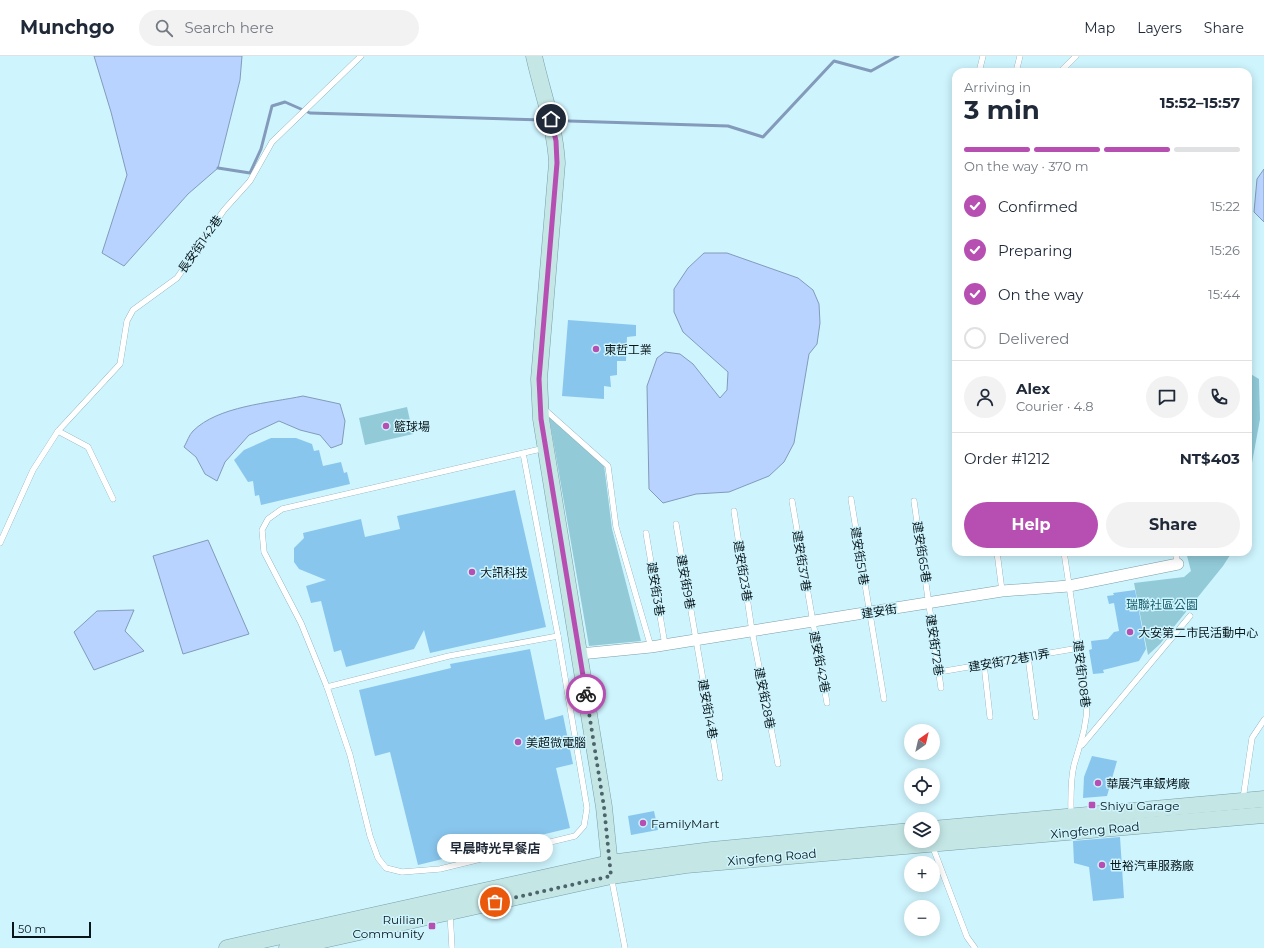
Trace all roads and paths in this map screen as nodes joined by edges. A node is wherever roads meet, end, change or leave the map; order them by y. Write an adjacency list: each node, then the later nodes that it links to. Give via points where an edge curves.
1 (361, 56): 10 (lane, 長安街142巷, via 272,142 250,182 224,210 177,278 133,310 127,321 120,364)
2 (534, 56): 9 (main road, via 556,141 557,163 539,379)
3 (983, 56): 6 (lane)
4 (1020, 56): 7 (lane)
5 (1076, 56): 8 (lane)
6 (980, 68)
7 (1017, 68)
8 (1062, 68)
9 (540, 405): 11 (main road); 35 (lane, via 608,466 616,526)
10 (58, 431): 13 (lane, via 88,447); 20 (lane, 長安街142巷, via 33,470)
11 (546, 448): 12 (lane); 37 (main road)
12 (523, 453): 32 (lane); 41 (lane, via 282,509 268,519 262,530 264,552 302,623)
13 (113, 499)
14 (851, 499): 28 (lane, 建安街51巷)
15 (792, 501): 30 (lane, 建安街37巷)
16 (914, 501): 27 (lane, 建安街65巷)
17 (734, 511): 31 (lane, 建安街23巷)
18 (676, 524): 33 (lane, 建安街9巷)
19 (646, 533): 34 (lane, 建安街3巷)
20 (0, 543)
21 (998, 556): 26 (lane)
22 (1065, 556): 25 (lane, 建安街108巷)
23 (1176, 556): 24 (lane)
24 (1178, 564): 25 (street, 建安街)
25 (1069, 586): 26 (street, 建安街); 36 (lane, 建安街108巷)
26 (1002, 591): 27 (street, 建安街)
27 (929, 603): 28 (street, 建安街); 40 (lane, 建安街72巷)
28 (868, 613): 30 (street, 建安街); 43 (lane, 建安街51巷)
29 (1190, 616): 48 (lane)
30 (812, 622): 31 (street, 建安街); 44 (lane, 建安街42巷)
31 (752, 631): 33 (street, 建安街); 49 (lane, 建安街28巷)
32 (558, 636): 41 (lane, via 449,656); 41 (lane, via 587,808 584,826 575,836 440,869 402,872 386,868 378,858 370,836 350,754)
33 (696, 640): 34 (street, 建安街); 50 (lane, 建安街14巷)
34 (665, 645): 35 (street, 建安街)
35 (651, 647): 37 (street, 建安街)
36 (1079, 648): 38 (lane, 建安街72巷11弄); 48 (lane, 建安街108巷, via 1087,704 1087,721)
37 (580, 654): 59 (main road, via 604,807)
38 (1028, 656): 39 (lane, 建安街72巷11弄); 46 (lane)
39 (984, 664): 40 (lane, 建安街72巷11弄); 45 (lane)
40 (939, 672): 42 (lane, 建安街72巷)
41 (327, 687)
42 (941, 688)
43 (884, 699)
44 (827, 703)
45 (990, 717)
46 (1036, 717)
47 (1264, 720): 52 (lane, via 1252,738)
48 (1081, 747): 54 (lane, 建安街108巷, via 1074,766)
49 (778, 764)
50 (720, 778)
51 (1264, 799): 52 (main road, Xingfeng Road)
52 (1243, 801): 54 (main road, Xingfeng Road)
53 (1264, 815): 54 (main road, Xingfeng Road)
54 (1072, 824): 56 (main road, Xingfeng Road)
55 (904, 833): 59 (main road, Xingfeng Road, via 712,850)
56 (940, 835)
57 (904, 839): 59 (main road, Xingfeng Road, via 686,865)
58 (936, 848): 65 (lane, via 967,936)
59 (611, 870): 60 (main road, Xingfeng Road); 61 (main road, Xingfeng Road); 64 (lane)
60 (450, 912): 62 (main road, Xingfeng Road); 63 (lane)
61 (227, 948)
62 (287, 948)
63 (452, 948)
64 (625, 948)
65 (975, 948)

